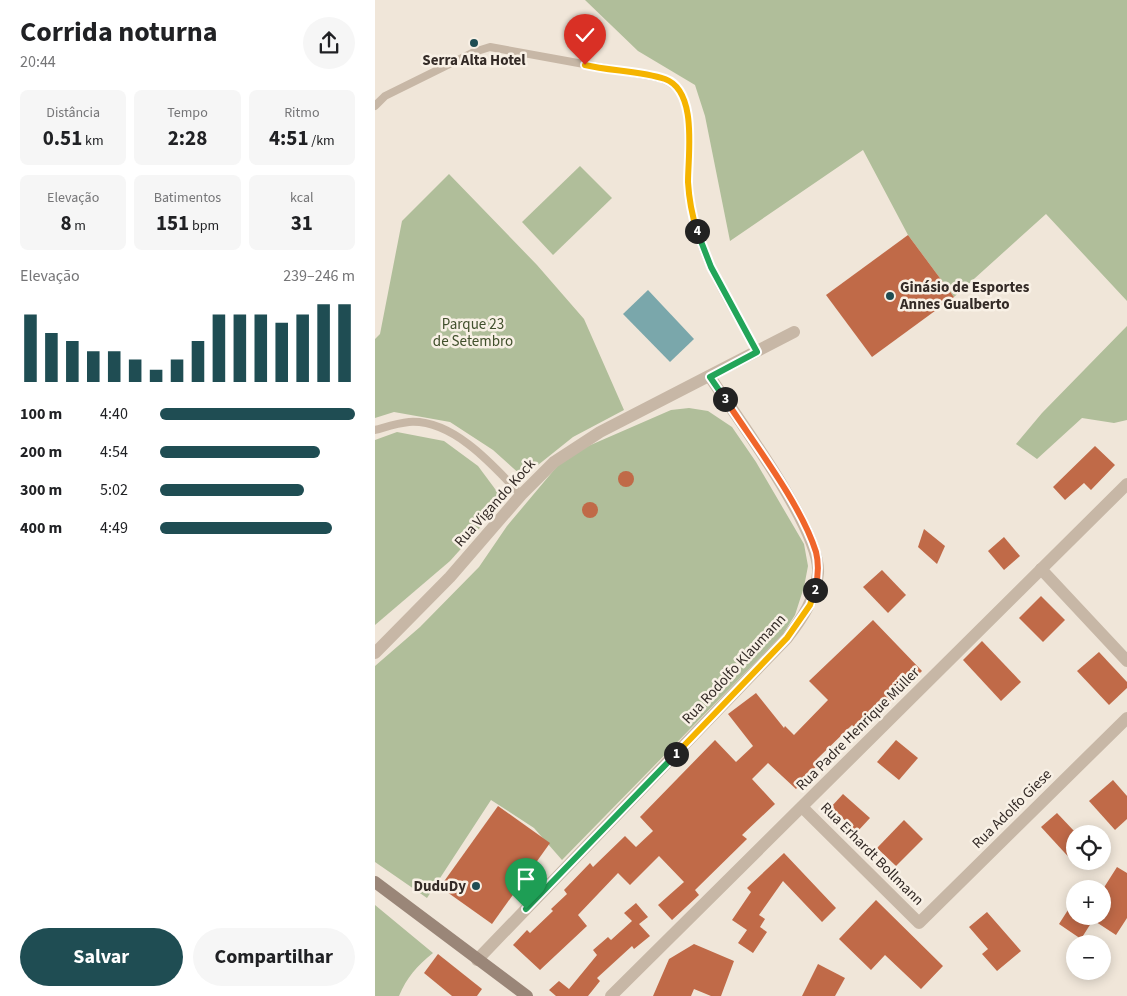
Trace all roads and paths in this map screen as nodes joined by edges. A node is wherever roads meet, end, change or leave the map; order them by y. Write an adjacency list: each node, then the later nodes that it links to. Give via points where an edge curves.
1 (375, 106): 3 (lane, via 385,96 490,47 673,83 687,109 689,192 699,238 715,275)
2 (793, 332): 3 (street, Rua Vigando Kock)
3 (757, 352): 4 (street, Rua Vigando Kock)
4 (710, 377): 7 (street, Rua Vigando Kock, via 572,449 539,475); 15 (street, Rua Rodolfo Klaumann, via 807,530 816,553 818,572 810,605 782,644)
5 (375, 430): 7 (lane, via 411,422 441,429 473,447)
6 (1127, 484): 8 (street, Rua Padre Henrique Müller)
7 (521, 495): 9 (street, Rua Vigando Kock, via 450,577)
8 (1041, 569): 10 (street); 12 (street, Rua Padre Henrique Müller)
9 (375, 653)
10 (1127, 661)
11 (1127, 718): 14 (street, Rua Adolfo Giese)
12 (803, 808): 14 (street, Rua Erhardt Bollmann); 17 (street, Rua Padre Henrique Müller)
13 (375, 882): 15 (main road)
14 (919, 923)
15 (477, 960): 16 (main road)
16 (527, 996)
17 (611, 996)

